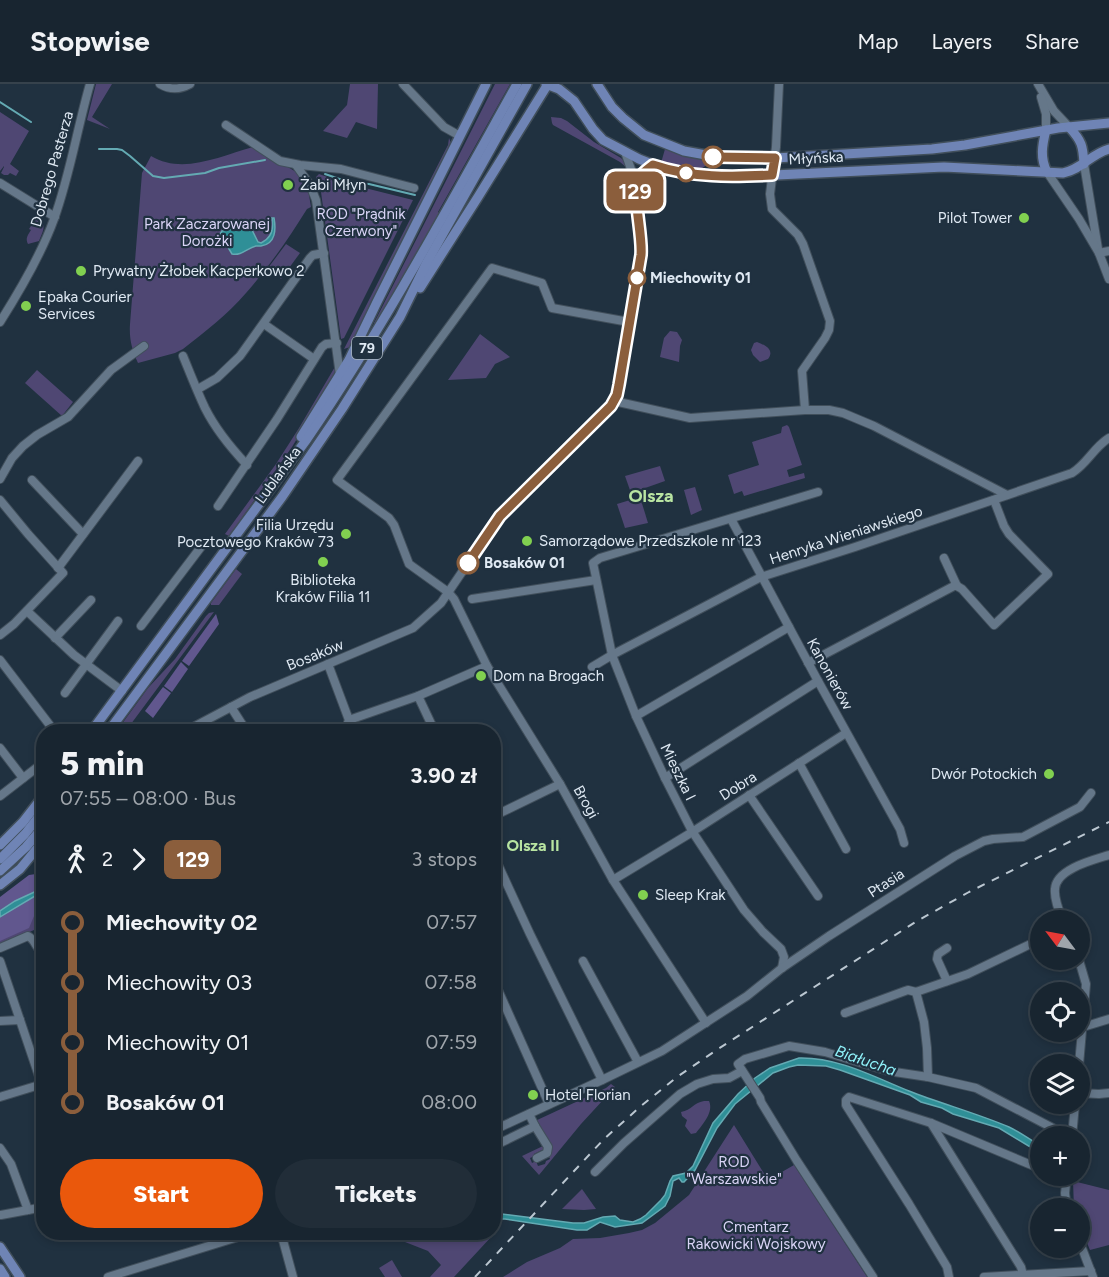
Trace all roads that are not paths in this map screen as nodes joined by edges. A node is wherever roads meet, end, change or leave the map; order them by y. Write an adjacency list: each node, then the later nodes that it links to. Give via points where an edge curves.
1 (90, 84): 27 (street, Dobrego Pasterza)
2 (160, 84): 3 (street, via 172,89)
3 (190, 84)
4 (403, 84): 15 (street, via 444,127)
5 (486, 84): 15 (main road, Lublańska)
6 (547, 84): 17 (main road, Młyńska, via 574,101 597,135); 33 (main road, Lublańska)
7 (597, 84): 18 (main road, Młyńska, via 623,118 664,144 706,156)
8 (779, 84): 18 (street)
9 (1038, 84): 13 (street, via 1054,111); 14 (street)
10 (523, 85): 28 (main road, 79)
11 (1109, 123): 13 (main road)
12 (226, 125): 20 (street, via 280,161)
13 (1070, 127): 14 (main road); 19 (main road, via 1082,143)
14 (1046, 130): 18 (main road, Młyńska, via 938,149); 22 (main road, via 1042,153)
15 (460, 136): 37 (main road, Lublańska)
16 (1109, 149): 19 (main road)
17 (625, 152): 21 (main road, Młyńska); 26 (street)
18 (775, 158): 23 (street)
19 (1084, 164): 22 (main road, via 1068,172); 31 (street)
20 (296, 165): 25 (street, via 341,170); 30 (street, via 316,200)
21 (653, 165): 23 (main road, Młyńska, via 695,175); 26 (street, via 638,179)
22 (1047, 172): 23 (main road, Młyńska, via 944,167); 31 (street)
23 (772, 175): 45 (street, via 772,209 803,244 830,321 825,338 802,371)
24 (0, 183): 27 (street)
25 (414, 188)
26 (635, 191): 35 (street, via 642,247)
27 (55, 217): 34 (street, Dobrego Pasterza, via 31,270)
28 (447, 218): 33 (main road, Lublańska / 79); 49 (main road, Lublańska / 79, via 330,405)
29 (1109, 251): 31 (street)
30 (324, 253): 36 (street, via 310,258); 39 (street)
31 (1099, 253): 32 (street)
32 (1109, 279)
33 (400, 317): 90 (main road, Lublańska / 79, via 312,454)
34 (0, 322)
35 (629, 322): 44 (street); 65 (street, via 552,308 542,283 492,268 337,480 389,518 409,564)
36 (264, 324): 41 (street); 43 (street, via 228,368)
37 (358, 341): 39 (street, via 346,353); 42 (main road, Lublańska)
38 (144, 346): 50 (street, via 106,375 68,417 23,446)
39 (337, 346): 41 (street, via 324,345); 42 (street)
40 (183, 356): 43 (street)
41 (314, 359): 48 (street)
42 (340, 375): 49 (main road, Lublańska)
43 (198, 389): 48 (street, via 215,426)
44 (614, 401): 45 (street, via 690,418); 65 (street, Bosaków, via 500,516)
45 (805, 410): 53 (street, via 834,411 862,420)
46 (1109, 438): 53 (street, Henryka Wieniawskiego, via 1072,473)
47 (138, 461): 58 (street)
48 (247, 465): 56 (street)
49 (281, 474): 82 (main road, Lublańska / 79)
50 (0, 479)
51 (32, 480): 58 (street)
52 (818, 492): 57 (street)
53 (1007, 495): 55 (street, Henryka Wieniawskiego)
54 (0, 500): 61 (street)
55 (994, 500): 62 (street, Henryka Wieniawskiego); 64 (street, via 1009,534 1048,574 994,625)
56 (218, 506)
57 (731, 519): 62 (street, Kanonierów); 63 (street, Mieszka I, via 600,558 593,563)
58 (83, 534): 61 (street)
59 (204, 543): 70 (street, via 185,563)
60 (944, 558): 64 (street)
61 (57, 568): 68 (street, via 63,573)
62 (761, 577): 71 (street, Kanonierów); 74 (street, Henryka Wieniawskiego)
63 (596, 580): 66 (street); 74 (street, Mieszka I)
64 (957, 586): 76 (street)
65 (448, 592): 77 (street, Bosaków, via 413,628); 79 (street, Brogi)
66 (472, 599)
67 (91, 600): 73 (street)
68 (27, 610): 72 (street); 73 (street)
69 (118, 621): 78 (street)
70 (141, 626)
71 (789, 627): 76 (street, Kanonierów); 86 (street)
72 (0, 635)
73 (55, 638): 78 (street)
74 (612, 655): 80 (street, Henryka Wieniawskiego); 86 (street, Mieszka I)
75 (0, 660): 88 (street)
76 (808, 663): 81 (street, Kanonierów)
77 (328, 664): 85 (street, Bosaków); 87 (street)
78 (86, 665): 82 (street); 83 (street)
79 (487, 666): 84 (street); 101 (street, Brogi)
80 (592, 667)
81 (818, 681): 95 (street, Kanonierów); 100 (street)
82 (122, 691): 89 (main road, Lublańska / 79)
83 (65, 693)
84 (418, 696): 87 (street); 94 (street)
85 (231, 707): 91 (street, Bosaków); 92 (street)
86 (636, 716): 100 (street, Mieszka I)
87 (349, 720): 93 (street)
88 (49, 724)
89 (98, 724)
90 (114, 724)
91 (199, 724)
92 (242, 724)
93 (347, 724)
94 (431, 724)
95 (846, 733): 97 (street, Dobra); 110 (street, Kanonierów, via 900,828)
96 (0, 748): 99 (street)
97 (799, 763): 103 (street, Dobra); 112 (street)
98 (36, 768): 99 (street)
99 (23, 778): 104 (street)
100 (665, 778): 108 (street, Mieszka I)
101 (560, 784): 106 (street); 118 (street, Brogi)
102 (1091, 793): 128 (street, Ptasia, via 1080,807 1023,837 993,838 971,846)
103 (749, 795): 108 (street, Dobra); 120 (street)
104 (0, 796)
105 (36, 805): 111 (main road)
106 (501, 813)
107 (36, 820): 115 (main road)
108 (692, 831): 118 (street, Dobra); 128 (street, Mieszka I, via 744,910 781,949)
109 (36, 835): 116 (main road)
110 (904, 843)
111 (0, 845)
112 (846, 849)
113 (36, 850): 119 (main road)
114 (1109, 855): 121 (street, via 1075,867 1059,878 1054,891)
115 (0, 859)
116 (0, 871)
117 (501, 871): 142 (street)
118 (613, 880): 136 (street, Brogi)
119 (0, 885)
120 (818, 896)
121 (1060, 910)
122 (1030, 944): 129 (street)
123 (36, 946): 124 (street, via 28,936)
124 (0, 948)
125 (947, 948): 129 (street, via 937,959)
126 (0, 961): 134 (street)
127 (583, 961): 138 (street)
128 (782, 968): 136 (street, Ptasia)
129 (947, 981): 130 (street)
130 (916, 992): 132 (street, via 904,991); 141 (street, via 924,1022)
131 (501, 997): 147 (street)
132 (845, 1013)
133 (1109, 1019): 137 (street)
134 (20, 1020): 135 (street); 139 (street)
135 (0, 1021)
136 (706, 1023): 138 (street, Ptasia)
137 (1090, 1025)
138 (638, 1062): 142 (street, Ptasia)
139 (36, 1067)
140 (741, 1070): 141 (street, via 745,1059 789,1046); 157 (street, via 729,1077 697,1084 680,1094); 172 (street)
141 (928, 1077): 151 (street, via 976,1088)
142 (602, 1080): 147 (street, Ptasia)
143 (36, 1086): 146 (street)
144 (1109, 1093): 145 (street)
145 (1090, 1094)
146 (0, 1097)
147 (549, 1104): 148 (street, Ptasia)
148 (529, 1114): 150 (street); 152 (street, Ptasia)
149 (931, 1123): 156 (street); 167 (street); 173 (street, via 849,1097 846,1100 947,1267)
150 (535, 1126): 153 (street); 155 (street, via 548,1150)
151 (1050, 1126)
152 (501, 1127)
153 (501, 1143)
154 (0, 1148): 159 (street, via 11,1164)
155 (537, 1158)
156 (1030, 1164)
157 (595, 1172)
158 (36, 1208): 159 (street)
159 (28, 1210): 160 (street)
160 (1, 1215)
161 (219, 1240): 170 (street)
162 (282, 1240): 171 (street)
163 (0, 1247): 169 (main road)
164 (1086, 1258): 166 (street)
165 (0, 1269): 168 (main road)
166 (1092, 1274): 167 (street)
167 (1023, 1275): 174 (street)
168 (5, 1277)
169 (20, 1277)
170 (110, 1277)
171 (294, 1277)
172 (873, 1277)
173 (949, 1277)
174 (984, 1277)

